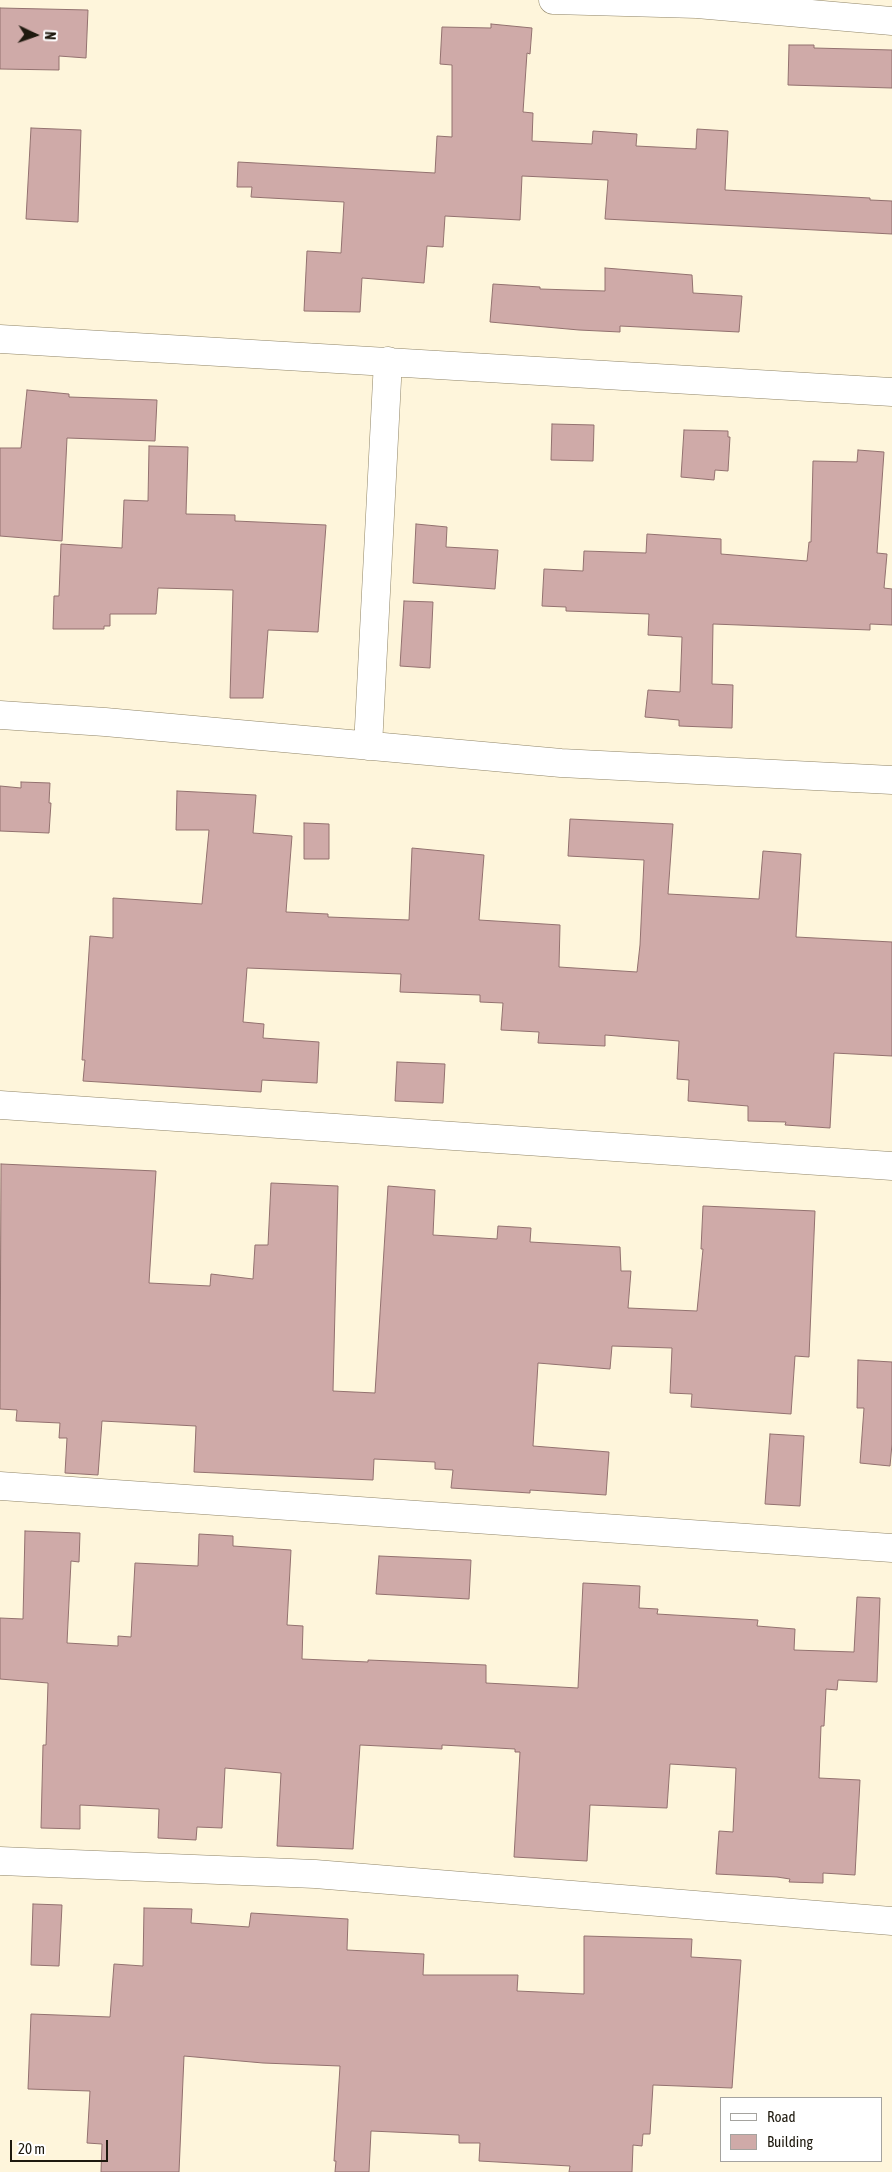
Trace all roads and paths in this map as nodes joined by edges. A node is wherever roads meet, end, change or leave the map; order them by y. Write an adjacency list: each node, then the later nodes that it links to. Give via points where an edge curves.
1 (552, 0): 2 (street, via 697,4)
2 (892, 20)
3 (0, 339): 4 (street)
4 (388, 361): 5 (street); 7 (street)
5 (892, 392)
6 (0, 715): 7 (street)
7 (368, 746): 8 (street, via 561,763)
8 (892, 780)
9 (0, 1105): 10 (street)
10 (892, 1166)
11 (0, 1486): 12 (street)
12 (892, 1548)
13 (0, 1861): 14 (street, via 315,1874)
14 (892, 1921)

